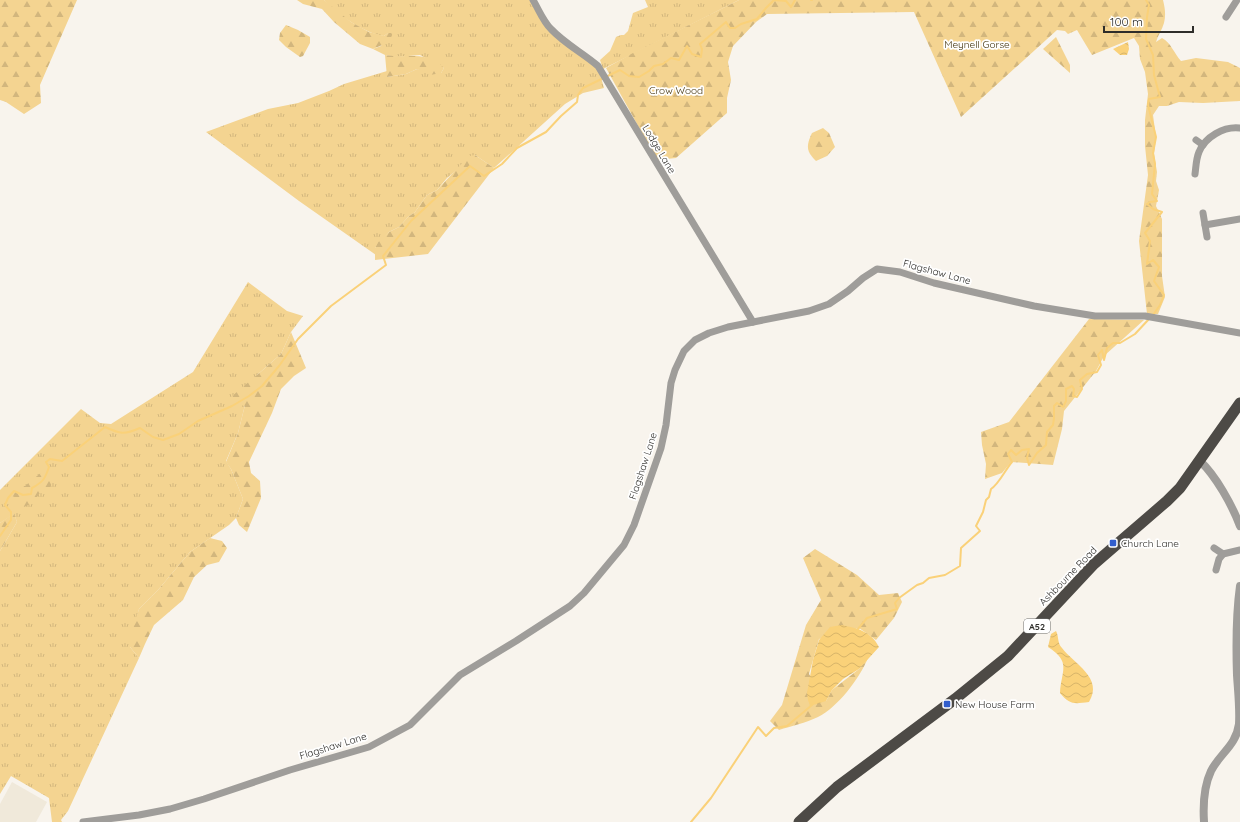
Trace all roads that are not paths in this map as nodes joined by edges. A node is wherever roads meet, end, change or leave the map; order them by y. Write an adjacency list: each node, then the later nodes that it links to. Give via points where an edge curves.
1 (533, 0): 12 (street, Lodge Lane, via 551,29 598,66)
2 (1237, 4): 3 (street)
3 (1226, 17)
4 (1240, 128): 6 (street, via 1220,131)
5 (1196, 140): 6 (street)
6 (1203, 145): 7 (street)
7 (1195, 174)
8 (1203, 213): 10 (street)
9 (1240, 219): 10 (street)
10 (1205, 225): 11 (street)
11 (1207, 237)
12 (753, 322): 13 (street, Flagshaw Lane, via 809,311 829,304 876,269 900,272 934,283 1034,306 1095,316 1145,316); 22 (street, Flagshaw Lane, via 709,333 696,340 684,352 671,383 666,425 634,525 624,545 570,606 460,675 410,725 369,747 170,809)
13 (1240, 333)
14 (1240, 403): 15 (highway, Ashbourne Road / A52)
15 (1200, 461): 16 (street, via 1212,473); 23 (highway, Ashbourne Road / A52, via 1167,501 1094,564 1008,656 837,787)
16 (1240, 526)
17 (1214, 548): 19 (street)
18 (1240, 550): 19 (street)
19 (1222, 554): 20 (street)
20 (1216, 570)
21 (1240, 586): 24 (street, via 1236,618 1239,723 1234,741 1212,770 1208,781)
22 (83, 822)
23 (798, 822)
24 (1204, 822)

